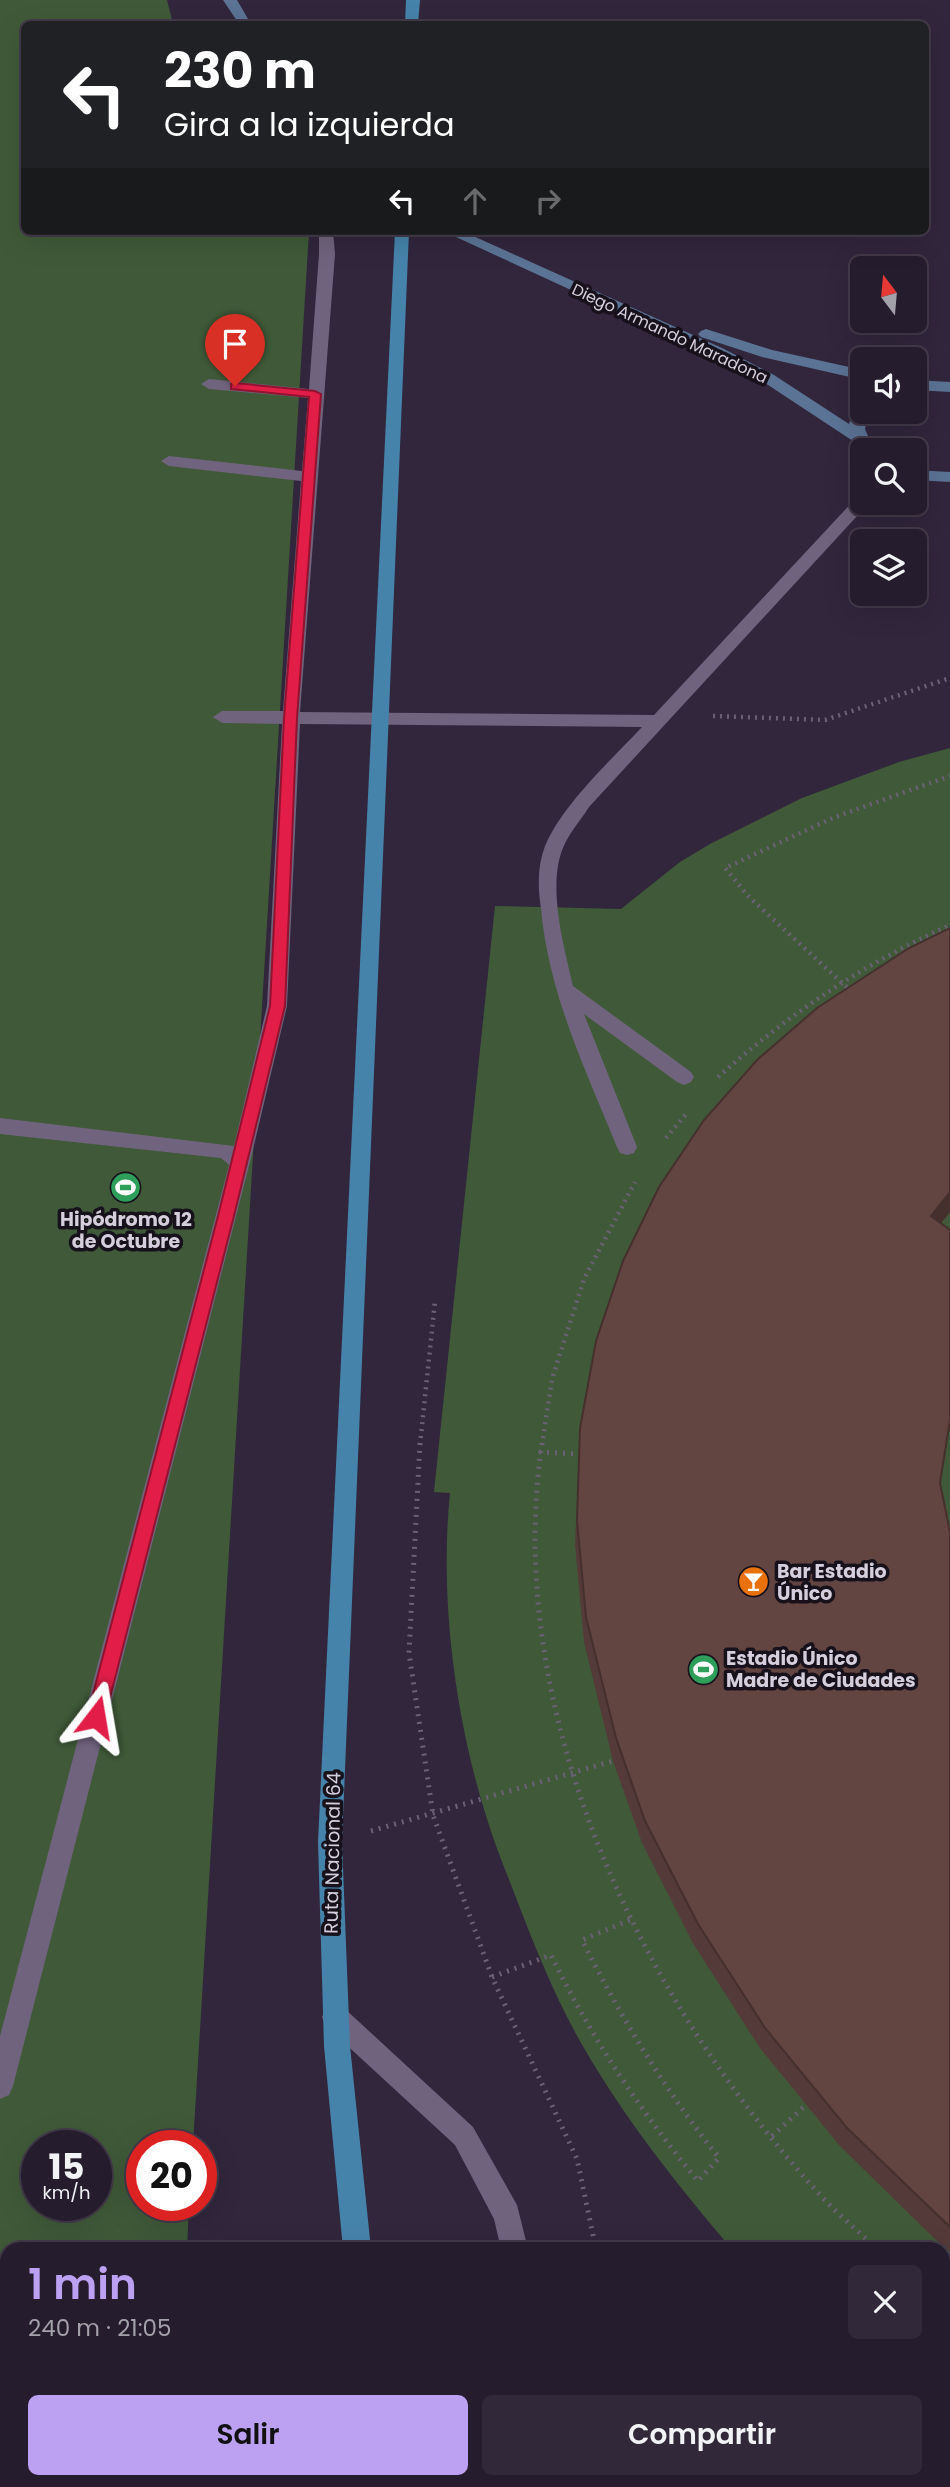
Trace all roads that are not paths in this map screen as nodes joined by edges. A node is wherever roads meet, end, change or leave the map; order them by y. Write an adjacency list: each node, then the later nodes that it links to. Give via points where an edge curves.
1 (230, 0): 3 (main road)
2 (413, 0): 4 (main road)
3 (243, 21)
4 (412, 21)
5 (326, 235): 13 (lane)
6 (402, 235): 28 (main road, Ruta Nacional 64, via 330,1842)
7 (459, 235): 8 (main road, Diego Armando Maradona)
8 (552, 278): 9 (main road, Diego Armando Maradona, via 725,341); 14 (main road, Diego Armando Maradona, via 768,378)
9 (850, 372)
10 (209, 384): 13 (lane)
11 (927, 386): 12 (main road)
12 (950, 387)
13 (315, 394): 17 (lane)
14 (855, 438)
15 (169, 461): 17 (lane)
16 (927, 476): 18 (main road)
17 (308, 477): 21 (lane)
18 (950, 477)
19 (850, 515): 22 (lane)
20 (222, 717): 21 (lane)
21 (291, 718): 22 (lane); 27 (lane, via 277,1006)
22 (659, 721): 23 (lane, via 583,802 554,847 547,879)
23 (564, 990): 24 (lane); 26 (lane)
24 (684, 1077)
25 (0, 1126): 27 (lane, via 226,1151)
26 (627, 1147)
27 (240, 1162): 29 (lane)
28 (335, 2017): 30 (main road, Ruta Nacional 64, via 346,2175); 31 (lane, via 464,2136 507,2215)
29 (0, 2086)
30 (356, 2242)
31 (513, 2242)

